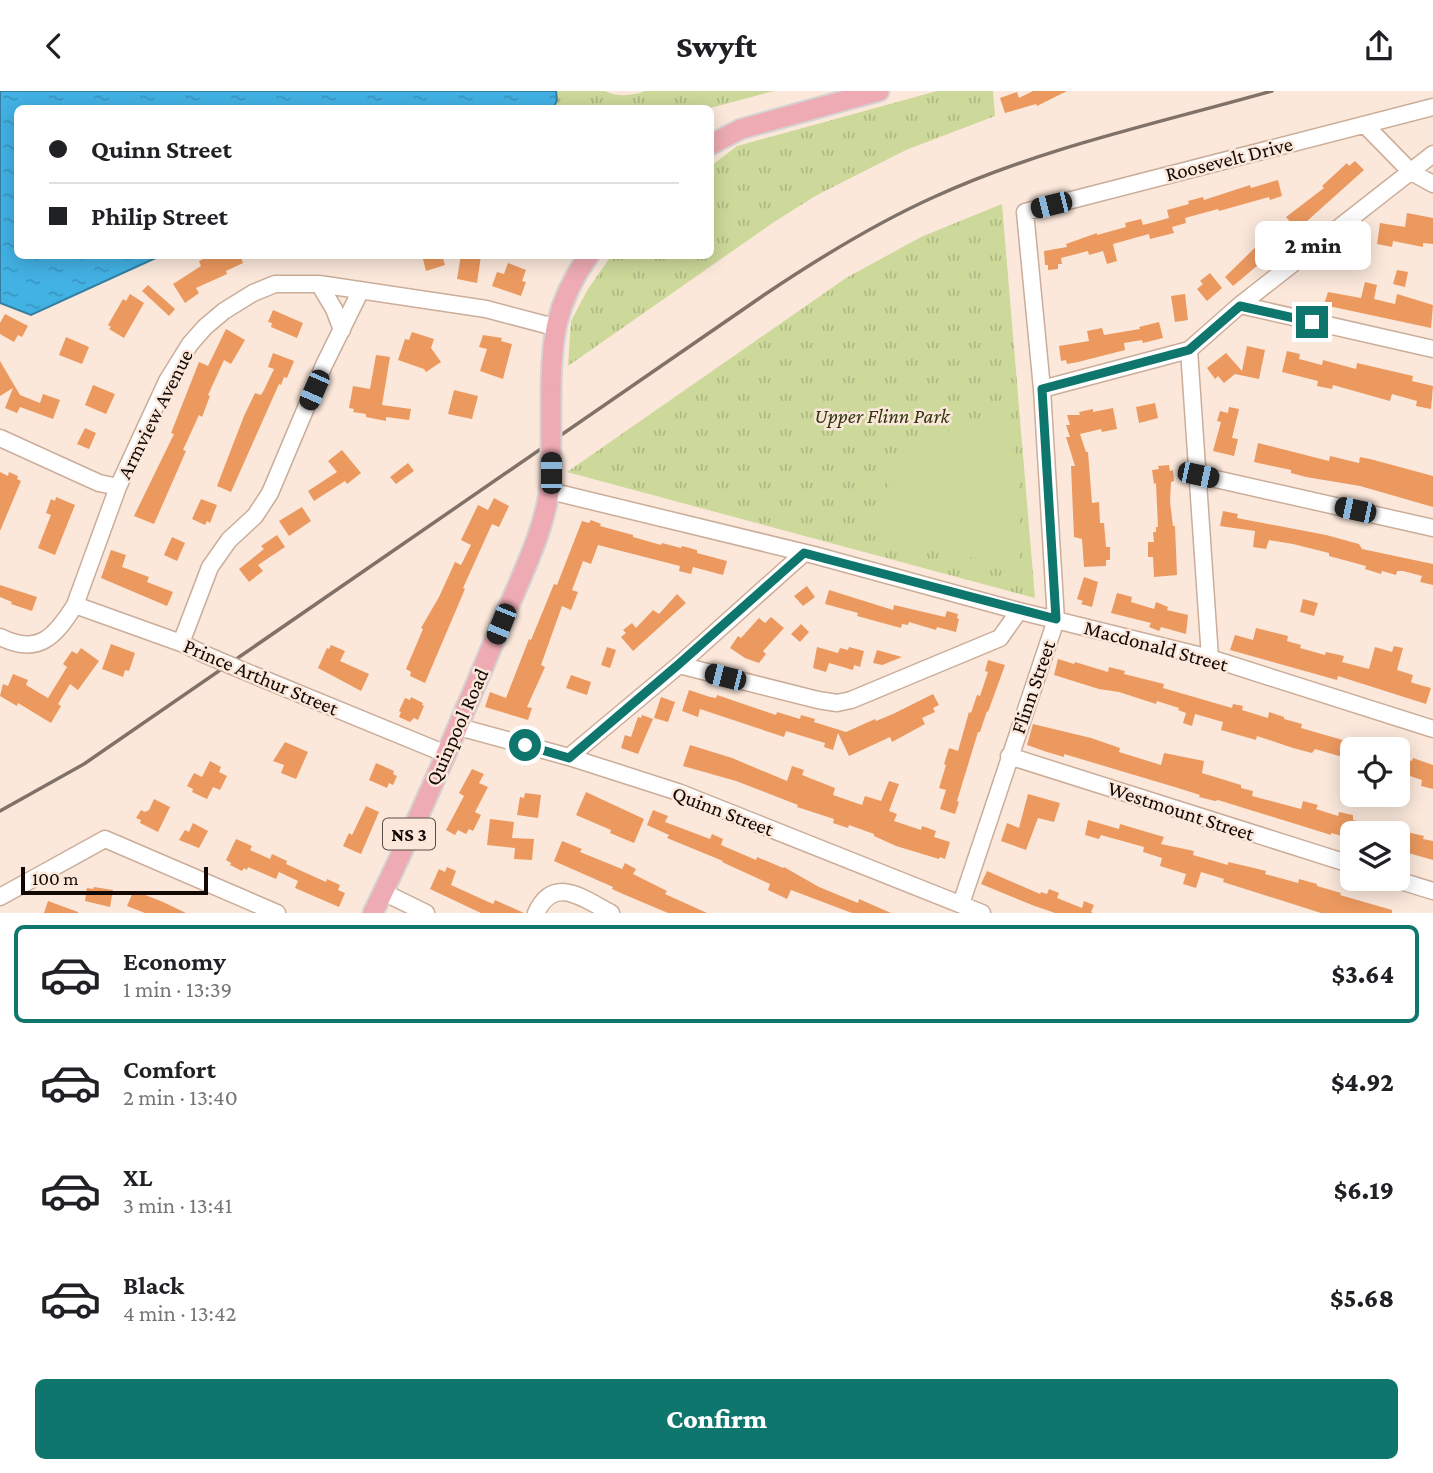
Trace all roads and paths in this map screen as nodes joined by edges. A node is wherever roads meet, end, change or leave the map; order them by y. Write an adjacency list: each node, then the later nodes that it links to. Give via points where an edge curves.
1 (879, 91): 4 (main road, via 741,129)
2 (1433, 107): 3 (street, Roosevelt Drive)
3 (1365, 125): 6 (street); 8 (street, Roosevelt Drive)
4 (714, 143)
5 (1433, 154): 6 (street)
6 (1411, 172): 7 (street); 12 (street)
7 (1433, 184)
8 (1025, 212): 17 (street, Flinn Street)
9 (586, 259): 13 (main road, Quinpool Road / NS 3, via 567,290)
10 (319, 284): 11 (street, Armview Avenue); 14 (street); 21 (street, Armview Avenue, via 275,284 253,293 205,327 167,381)
11 (361, 290): 13 (street, Armview Avenue, via 486,310); 14 (street)
12 (1240, 306): 15 (street); 16 (street)
13 (554, 327): 20 (main road, Quinpool Road / NS 3, bridge)
14 (342, 330): 28 (street, via 270,493 210,567)
15 (1433, 349)
16 (1189, 350): 17 (street); 19 (street)
17 (1042, 389): 26 (street, Flinn Street)
18 (0, 438): 21 (street, via 99,483)
19 (1198, 475): 22 (street); 29 (street)
20 (551, 482): 23 (street, Macdonald Street); 31 (main road, Quinpool Road / NS 3, via 533,548)
21 (118, 487): 24 (street, Armview Avenue)
22 (1433, 528)
23 (804, 553): 25 (street, Macdonald Street); 30 (street)
24 (75, 605): 27 (street, Armview Avenue, via 61,626 42,641 16,645); 28 (street, Prince Arthur Street)
25 (1019, 611): 26 (street, Macdonald Street); 30 (street, via 1000,638 837,703)
26 (1056, 619): 29 (street, Macdonald Street); 34 (street, Flinn Street)
27 (0, 637)
28 (181, 643): 33 (street, Prince Arthur Street, bridge)
29 (1210, 658): 32 (street, Macdonald Street)
30 (679, 664): 35 (street)
31 (459, 727): 33 (main road, Quinpool Road / NS 3); 35 (street, Quinn Street)
32 (1433, 729)
33 (446, 754): 39 (main road, Quinpool Road / NS 3)
34 (1009, 756): 36 (street, Westmount Street); 41 (street, Flinn Street)
35 (569, 758): 41 (street, Quinn Street, via 678,792)
36 (1340, 861)
37 (1410, 884): 38 (street)
38 (1433, 891)
39 (383, 892): 44 (main road, Quinpool Road / NS 3); 45 (street)
40 (0, 897): 43 (street, via 105,839)
41 (961, 904): 47 (street, Quinn Street)
42 (538, 907): 46 (street, via 549,894 561,891)
43 (277, 913)
44 (373, 913)
45 (426, 913)
46 (611, 913)
47 (982, 913)

